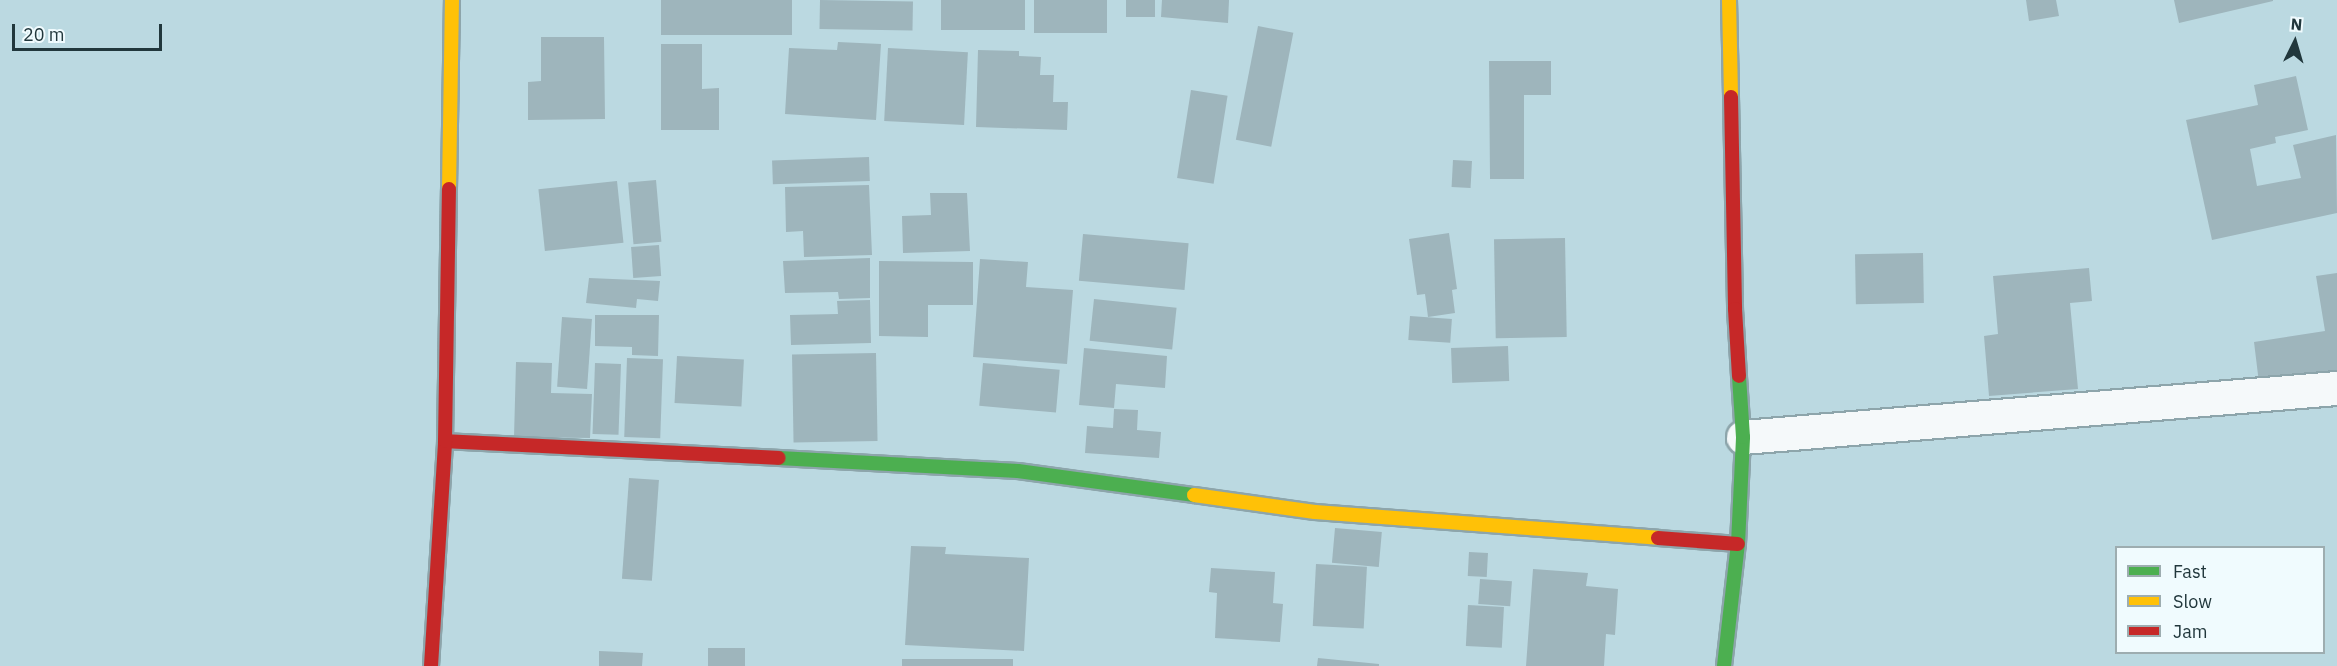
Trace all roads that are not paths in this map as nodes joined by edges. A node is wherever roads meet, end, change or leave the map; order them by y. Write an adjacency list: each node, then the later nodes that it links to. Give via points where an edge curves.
1 (452, 0): 5 (street)
2 (1729, 0): 4 (street, via 1735,309)
3 (2337, 388): 4 (street)
4 (1743, 437): 6 (street)
5 (445, 441): 6 (street, via 1018,471 1315,512); 7 (street)
6 (1738, 544): 8 (street)
7 (431, 666)
8 (1724, 666)

